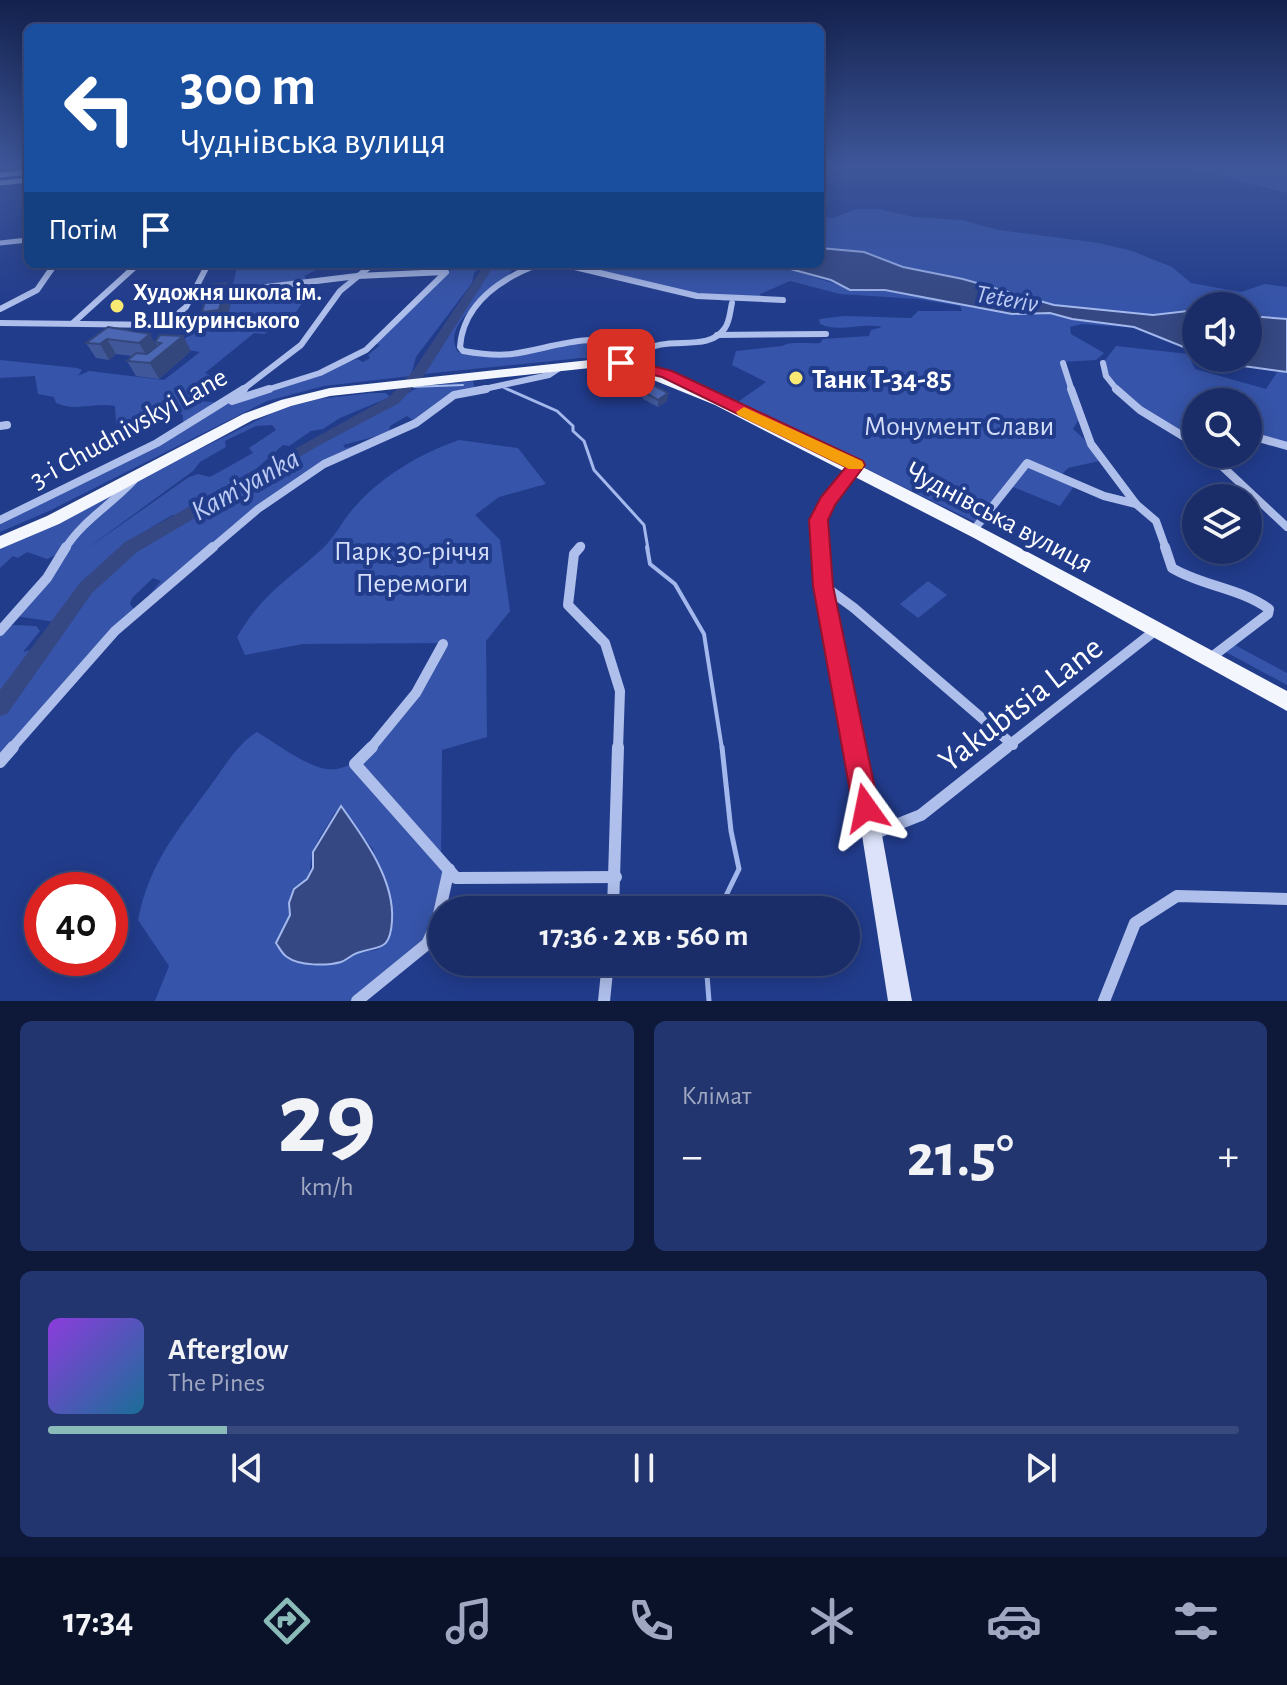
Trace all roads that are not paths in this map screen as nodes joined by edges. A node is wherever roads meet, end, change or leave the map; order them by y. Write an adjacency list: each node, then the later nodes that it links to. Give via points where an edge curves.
1 (24, 240): 2 (street)
2 (0, 243)
3 (52, 268): 13 (street, via 37,290)
4 (134, 268): 15 (street)
5 (206, 268): 10 (street)
6 (368, 268): 9 (street, 3-i Chudnivskyi Lane)
7 (531, 268): 20 (street, via 474,308 461,329 463,351 502,355 601,340)
8 (575, 268): 12 (street)
9 (357, 276): 10 (street); 24 (street, 3-i Chudnivskyi Lane, via 337,295 311,335); 24 (street, via 446,272 363,352)
10 (194, 296): 15 (street, via 164,325)
11 (783, 300): 12 (street)
12 (732, 303): 17 (street, via 726,325)
13 (0, 309)
14 (0, 323): 15 (street)
15 (72, 324)
16 (826, 334): 17 (street)
17 (716, 335): 20 (street, via 662,342 646,349)
18 (1063, 363): 31 (street, via 1091,444)
19 (1103, 363): 25 (street, via 1117,394)
20 (645, 364): 21 (main road, Чуднівська вулиця); 22 (main road, Чуднівська вулиця, via 585,361); 28 (main road, Чуднівська вулиця)
21 (561, 367): 22 (main road, Чуднівська вулиця); 44 (street, via 517,384 454,395 416,423 324,464 258,509 131,616)
22 (448, 378): 23 (main road)
23 (364, 387): 30 (main road, via 273,407); 35 (main road, via 309,393 252,412)
24 (223, 405): 32 (street, 3-i Chudnivskyi Lane)
25 (1182, 435)
26 (1262, 439): 27 (street)
27 (1287, 446)
28 (855, 467): 33 (main road, Чуднівська вулиця); 37 (street, via 819,520); 38 (main road, Чуднівська вулиця)
29 (1224, 468): 34 (street)
30 (137, 476): 35 (main road); 39 (street, via 73,536 47,578)
31 (1136, 504): 33 (street, via 1027,463); 41 (street, via 1159,525 1172,568 1269,609)
32 (0, 520)
33 (976, 527): 41 (main road, Чуднівська вулиця)
34 (1287, 527)
35 (0, 541)
36 (581, 546): 47 (street, via 574,554 568,605 605,643 620,691)
37 (823, 586): 43 (street); 45 (street)
38 (1157, 630): 42 (main road, Чуднівська вулиця); 43 (street, Yakubtsia Lane)
39 (0, 631)
40 (443, 644): 46 (street, via 414,698 355,764)
41 (1213, 656): 42 (main road, Чуднівська вулиця)
42 (1287, 699)
43 (1013, 745): 45 (street, Yakubtsia Lane, via 921,815)
44 (0, 762)
45 (872, 835): 53 (street)
46 (449, 869): 47 (street, via 456,878); 51 (street, via 427,944)
47 (616, 877): 48 (street)
48 (614, 896)
49 (1287, 899): 54 (street, via 1177,896 1135,923)
50 (607, 976): 52 (street)
51 (357, 1001)
52 (604, 1001)
53 (900, 1001)
54 (1104, 1001)

